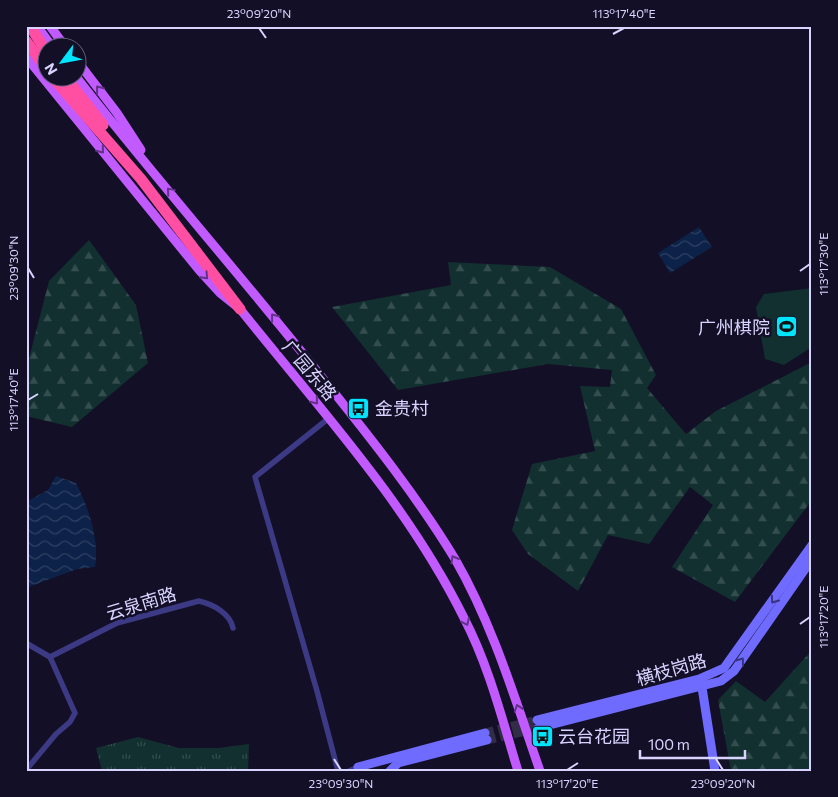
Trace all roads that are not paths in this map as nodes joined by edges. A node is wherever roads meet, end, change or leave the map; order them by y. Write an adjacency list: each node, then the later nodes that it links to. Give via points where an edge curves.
1 (30, 26): 5 (highway)
2 (37, 26): 6 (main road)
3 (50, 26): 7 (main road)
4 (26, 36): 9 (main road)
5 (38, 38)
6 (46, 38)
7 (59, 38)
8 (26, 41): 10 (highway, bridge)
9 (38, 55)
10 (38, 57)
11 (27, 58): 17 (main road, 广园东路)
12 (88, 75): 18 (main road, one-way to 12, via 117,113)
13 (59, 88): 17 (main road)
14 (62, 88): 19 (highway)
15 (74, 88): 19 (highway, via 126,154)
16 (85, 88): 18 (main road, 广园东路)
17 (87, 133): 20 (main road, 广园东路, one-way to 20, via 198,270)
18 (155, 174): 35 (main road, 广园东路, one-way to 18, via 487,625 440,535 363,429)
19 (141, 179): 20 (highway)
20 (240, 309): 21 (main road, 广园东路, one-way to 21)
21 (329, 418): 31 (street, via 255,477); 34 (main road, 广园东路, one-way to 34, via 402,516 464,616 487,673)
22 (812, 545): 27 (main road, 横枝岗路, one-way to 27, via 724,668)
23 (812, 559): 27 (main road, 横枝岗路, one-way to 23, via 721,681 734,671)
24 (233, 628): 26 (street, 云泉南路, via 221,611 199,601 117,623)
25 (26, 643): 26 (street)
26 (50, 657): 29 (street, via 75,713)
27 (701, 683): 28 (main road, 横枝岗路); 36 (main road)
28 (537, 724)
29 (26, 770)
30 (354, 770): 32 (main road); 33 (main road, via 486,737 398,762)
31 (338, 771)
32 (369, 771)
33 (390, 771)
34 (518, 771)
35 (540, 771)
36 (715, 771)

